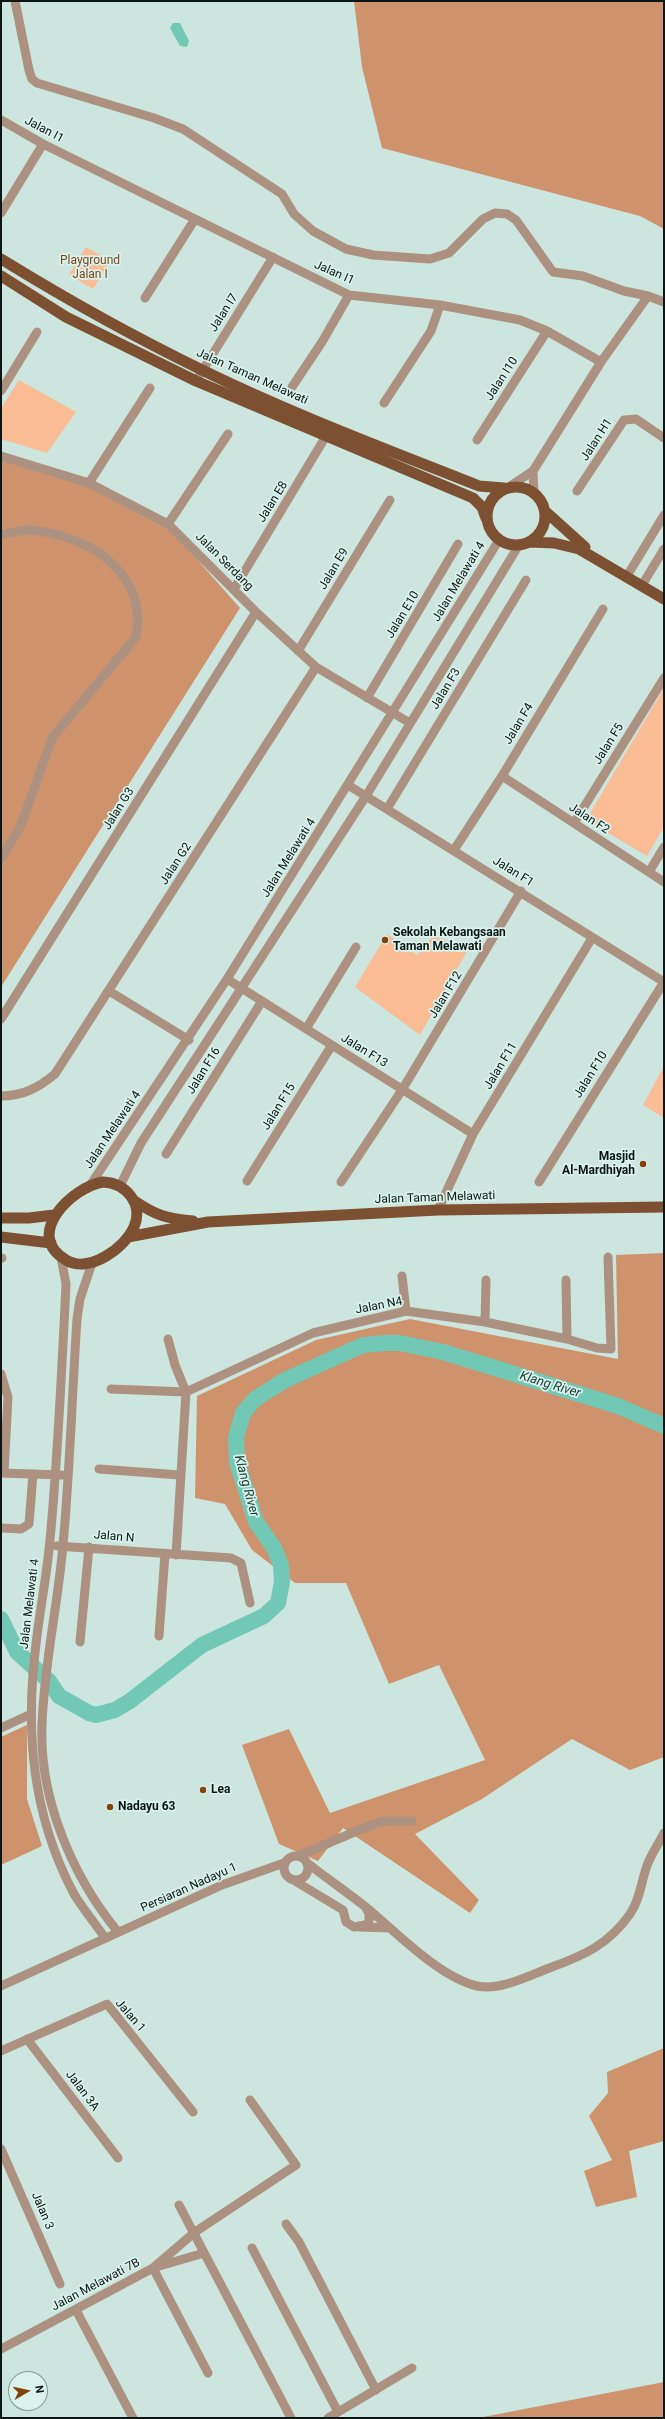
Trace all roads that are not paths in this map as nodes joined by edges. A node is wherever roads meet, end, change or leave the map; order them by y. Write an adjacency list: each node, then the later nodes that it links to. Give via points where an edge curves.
1 (15, 1): 10 (street, via 29,70 32,79 37,83 183,129 282,194 294,214 314,231 346,249 373,256 430,259 450,253 483,220 495,213 507,214 516,220 553,272 583,276 624,291)
2 (1, 120): 3 (street, Jalan I1)
3 (43, 144): 4 (street); 5 (street, Jalan I1)
4 (1, 214)
5 (195, 219): 6 (street, Jalan I1); 11 (street)
6 (273, 257): 9 (street, Jalan I1); 17 (street, Jalan I7)
7 (1, 259): 17 (main road, Jalan Taman Melawati, via 55,292)
8 (1, 276): 18 (main road, via 66,317)
9 (349, 295): 13 (street, Jalan I1); 19 (street)
10 (648, 296): 12 (street); 16 (street)
11 (145, 298)
12 (664, 302)
13 (440, 305): 14 (street, Jalan I1, via 520,320); 22 (street, via 432,331)
14 (547, 331): 16 (street, Jalan I1); 27 (street, Jalan I10)
15 (37, 332): 21 (street)
16 (600, 362): 29 (street)
17 (202, 370): 18 (street, Jalan I7); 23 (main road, Jalan Taman Melawati)
18 (196, 381): 25 (main road)
19 (292, 387)
20 (150, 388): 30 (street)
21 (1, 391)
22 (384, 403)
23 (331, 427): 25 (street, Jalan E8); 31 (main road, Jalan Taman Melawati, via 479,486)
24 (228, 434): 38 (street)
25 (326, 437): 37 (main road, via 473,498 482,507); 49 (street, Jalan E8)
26 (664, 438): 32 (street, Jalan H1, via 636,418 624,420)
27 (477, 440)
28 (1, 456): 30 (street, Jalan Serdang)
29 (533, 471): 31 (street); 33 (street)
30 (89, 483): 38 (street, Jalan Serdang)
31 (507, 487): 33 (main road, via 518,486); 37 (main road, via 494,495 488,506)
32 (577, 491)
33 (534, 493): 35 (main road)
34 (390, 500): 53 (street, Jalan E9)
35 (545, 511): 41 (main road, via 542,530); 45 (main road, via 570,537)
36 (664, 515): 46 (street)
37 (486, 518): 40 (main road, via 490,530)
38 (168, 524): 49 (street, Jalan Serdang)
39 (1, 535): 66 (street, via 26,530 50,533 75,540 99,553 115,566 130,585 139,621 136,637 52,738 21,825)
40 (499, 540): 43 (main road); 57 (street, Jalan Melawati 4)
41 (530, 542): 43 (main road); 45 (main road, via 554,543 580,549)
42 (458, 544): 56 (street, Jalan E10)
43 (519, 545): 58 (street)
44 (664, 549): 48 (street)
45 (608, 564): 46 (main road)
46 (627, 576): 48 (main road)
47 (526, 580): 62 (street, Jalan F3)
48 (642, 585): 50 (main road)
49 (234, 589): 52 (street, Jalan Serdang)
50 (664, 599)
51 (603, 609): 59 (street, Jalan F4)
52 (256, 612): 53 (street, Jalan Serdang); 77 (street, Jalan G3)
53 (298, 651): 54 (street, Jalan Serdang)
54 (316, 667): 56 (street, Jalan Serdang); 75 (street, Jalan G2)
55 (664, 678): 63 (street, Jalan F5)
56 (367, 698): 57 (street, Jalan Serdang)
57 (392, 713): 58 (street, Jalan Serdang); 60 (street, Jalan Melawati 4)
58 (410, 723): 61 (street)
59 (502, 776): 63 (street, Jalan F2); 65 (street, Jalan F4)
60 (348, 785): 61 (street, Jalan F1); 72 (street, Jalan Melawati 4)
61 (366, 796): 62 (street, Jalan F1); 74 (street)
62 (387, 809): 65 (street, Jalan F1)
63 (574, 823): 67 (street, Jalan F2)
64 (664, 847): 67 (street)
65 (454, 850): 69 (street, Jalan F1)
66 (1, 859)
67 (649, 872): 68 (street, Jalan F2)
68 (664, 882)
69 (521, 891): 70 (street, Jalan F1); 81 (street, Jalan F12)
70 (592, 938): 73 (street, Jalan F1); 83 (street, Jalan F11)
71 (356, 947): 78 (street)
72 (228, 979): 74 (street, Jalan F13); 79 (street, Jalan Melawati 4)
73 (664, 982): 87 (street, Jalan F10)
74 (241, 988): 76 (street, Jalan F13); 89 (street, via 141,1143)
75 (109, 991): 79 (street); 82 (street, Jalan G2, via 55,1074 37,1088)
76 (262, 1001): 78 (street, Jalan F13); 84 (street, Jalan F16)
77 (1, 1019)
78 (306, 1029): 80 (street, Jalan F13)
79 (189, 1040): 88 (street, Jalan Melawati 4)
80 (332, 1045): 81 (street, Jalan F13); 85 (street, Jalan F15)
81 (402, 1090): 83 (street, Jalan F13); 86 (street, Jalan F12)
82 (1, 1096)
83 (473, 1134): 92 (street, Jalan F11)
84 (166, 1154)
85 (247, 1181)
86 (341, 1182)
87 (539, 1182)
88 (91, 1184): 89 (main road, via 112,1182); 93 (main road, via 60,1207)
89 (120, 1186): 90 (main road, via 126,1189)
90 (133, 1200): 95 (main road, Jalan Taman Melawati, via 163,1217); 96 (main road, via 136,1218)
91 (664, 1207): 92 (main road, Jalan Taman Melawati)
92 (438, 1210): 95 (main road, Jalan Taman Melawati)
93 (54, 1215): 94 (main road); 98 (main road, via 50,1223)
94 (1, 1218)
95 (208, 1222): 96 (main road, Jalan Taman Melawati)
96 (128, 1236): 101 (main road)
97 (1, 1237): 98 (main road)
98 (52, 1243): 100 (main road)
99 (608, 1256): 108 (street, Jalan N4, via 611,1348 597,1348)
100 (61, 1257): 101 (main road, via 70,1262); 115 (street, Jalan Melawati 4, via 66,1284)
101 (92, 1263): 116 (street, Jalan Melawati 4, via 80,1299 77,1319)
102 (402, 1276): 105 (street)
103 (486, 1280): 106 (street)
104 (566, 1280): 108 (street)
105 (406, 1311): 106 (street, Jalan N4); 111 (street, Jalan N4, via 313,1333)
106 (485, 1322): 108 (street, Jalan N4)
107 (168, 1339): 111 (street)
108 (567, 1339)
109 (1, 1374): 113 (street, via 8,1397)
110 (111, 1389): 111 (street)
111 (186, 1392): 117 (street)
112 (99, 1469): 117 (street)
113 (2, 1473): 114 (street)
114 (32, 1474): 115 (street); 118 (street, via 29,1524 21,1528)
115 (56, 1475): 116 (street); 119 (street, Jalan Melawati 4)
116 (68, 1475): 120 (street, Jalan Melawati 4)
117 (180, 1475): 123 (street)
118 (1, 1528)
119 (50, 1545): 120 (street, Jalan N); 127 (street, Jalan Melawati 4, via 36,1646)
120 (63, 1546): 121 (street, Jalan N); 140 (street, Jalan Melawati 4, via 42,1725 43,1762 49,1792 65,1841 100,1910)
121 (89, 1547): 122 (street, Jalan N); 126 (street)
122 (165, 1554): 123 (street, Jalan N); 125 (street)
123 (176, 1555): 124 (street, Jalan N, via 231,1558 241,1563)
124 (250, 1604)
125 (159, 1636)
126 (80, 1642)
127 (31, 1714): 128 (street); 141 (street, Jalan Melawati 4, via 32,1763 43,1817 53,1847 74,1893)
128 (1, 1728)
129 (412, 1821): 131 (street, via 385,1821 371,1825)
130 (664, 1833): 139 (street, via 648,1863 638,1900 630,1914 602,1944 587,1954 513,1982 477,1986 457,1978 418,1952)
131 (298, 1856): 132 (street); 133 (street, via 292,1856)
132 (306, 1862): 134 (street, via 308,1867 304,1877); 135 (street)
133 (284, 1863): 134 (street, via 284,1871 288,1878); 140 (street, Persiaran Nadayu 1, via 222,1886)
134 (295, 1881): 137 (street)
135 (354, 1899): 136 (street); 137 (street, via 346,1904)
136 (366, 1907): 138 (street, via 370,1914 369,1922); 139 (street)
137 (343, 1910): 138 (street, via 349,1925)
138 (359, 1927): 139 (street)
139 (390, 1928)
140 (118, 1932): 141 (street, Persiaran Nadayu 1)
141 (105, 1938): 142 (street, Persiaran Nadayu 1)
142 (1, 1986)
143 (27, 2039): 144 (street, Jalan 1); 146 (street, Jalan 1, via 107,2004); 148 (street, Jalan 3A)
144 (1, 2051)
145 (250, 2100): 151 (street, Jalan Melawati 7B, via 296,2165)
146 (193, 2112)
147 (1, 2149): 155 (street, Jalan 3)
148 (118, 2158)
149 (179, 2205): 151 (street)
150 (286, 2224): 160 (street, via 299,2242)
151 (195, 2232): 153 (street); 154 (street, Jalan Melawati 7B)
152 (252, 2248): 161 (street)
153 (204, 2252): 154 (street); 163 (street)
154 (153, 2268): 156 (street, Jalan Melawati 7B); 159 (street)
155 (60, 2284)
156 (76, 2310): 157 (street, Jalan Melawati 7B); 162 (street)
157 (1, 2349)
158 (412, 2368): 160 (street)
159 (208, 2373)
160 (376, 2390): 161 (street)
161 (338, 2412): 164 (street)
162 (132, 2418)
163 (291, 2418)
164 (328, 2418)

